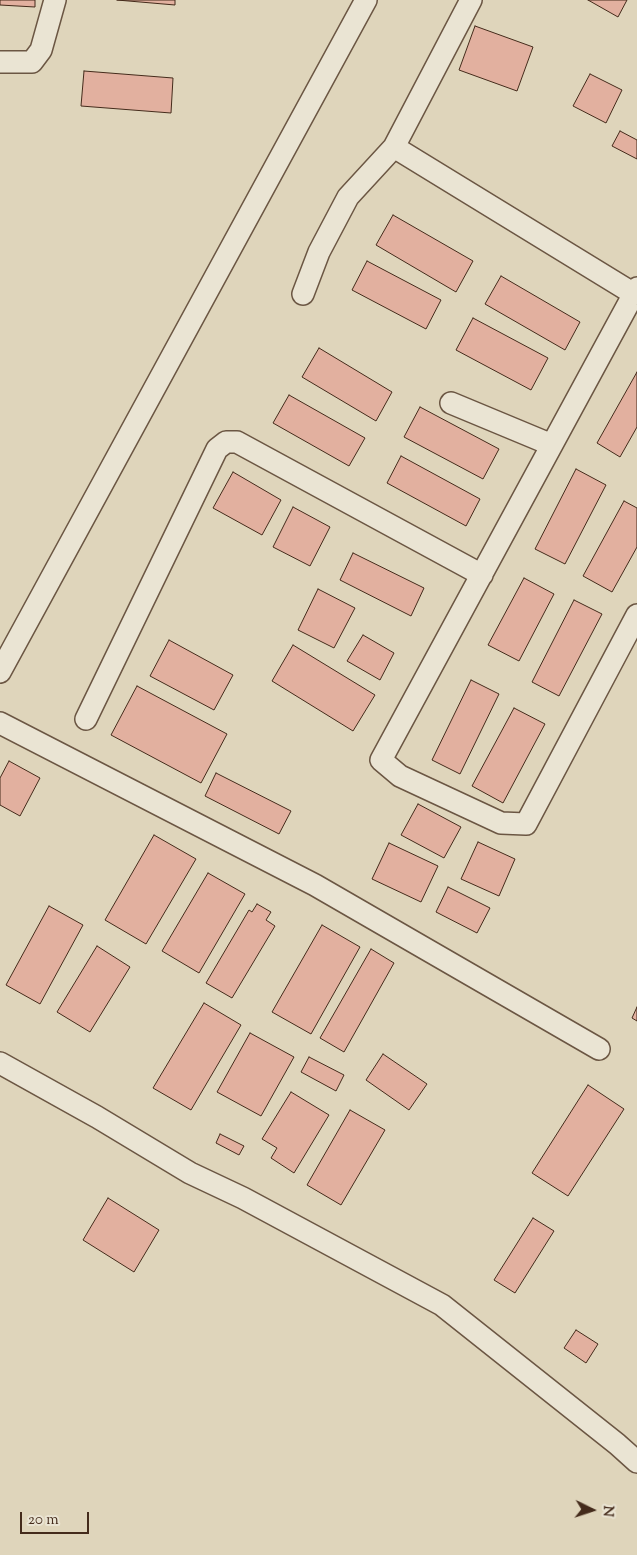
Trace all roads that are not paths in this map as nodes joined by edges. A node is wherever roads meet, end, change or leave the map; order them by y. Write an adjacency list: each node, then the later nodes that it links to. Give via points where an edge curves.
1 (55, 0): 4 (street, via 42,50 32,62)
2 (366, 0): 12 (street)
3 (471, 0): 5 (street)
4 (0, 62)
5 (394, 147): 6 (street); 7 (street, via 348,197 319,252)
6 (635, 291): 9 (street)
7 (303, 294)
8 (451, 403): 9 (street)
9 (552, 445): 10 (street)
10 (482, 575): 11 (street, via 381,760 400,776 502,823 526,824); 13 (street, via 237,442 226,442 217,448)
11 (637, 615)
12 (0, 672)
13 (86, 719)
14 (0, 723): 15 (street, via 315,885)
15 (599, 1049)
16 (0, 1063): 17 (street, via 190,1173 442,1305)
17 (637, 1462)

